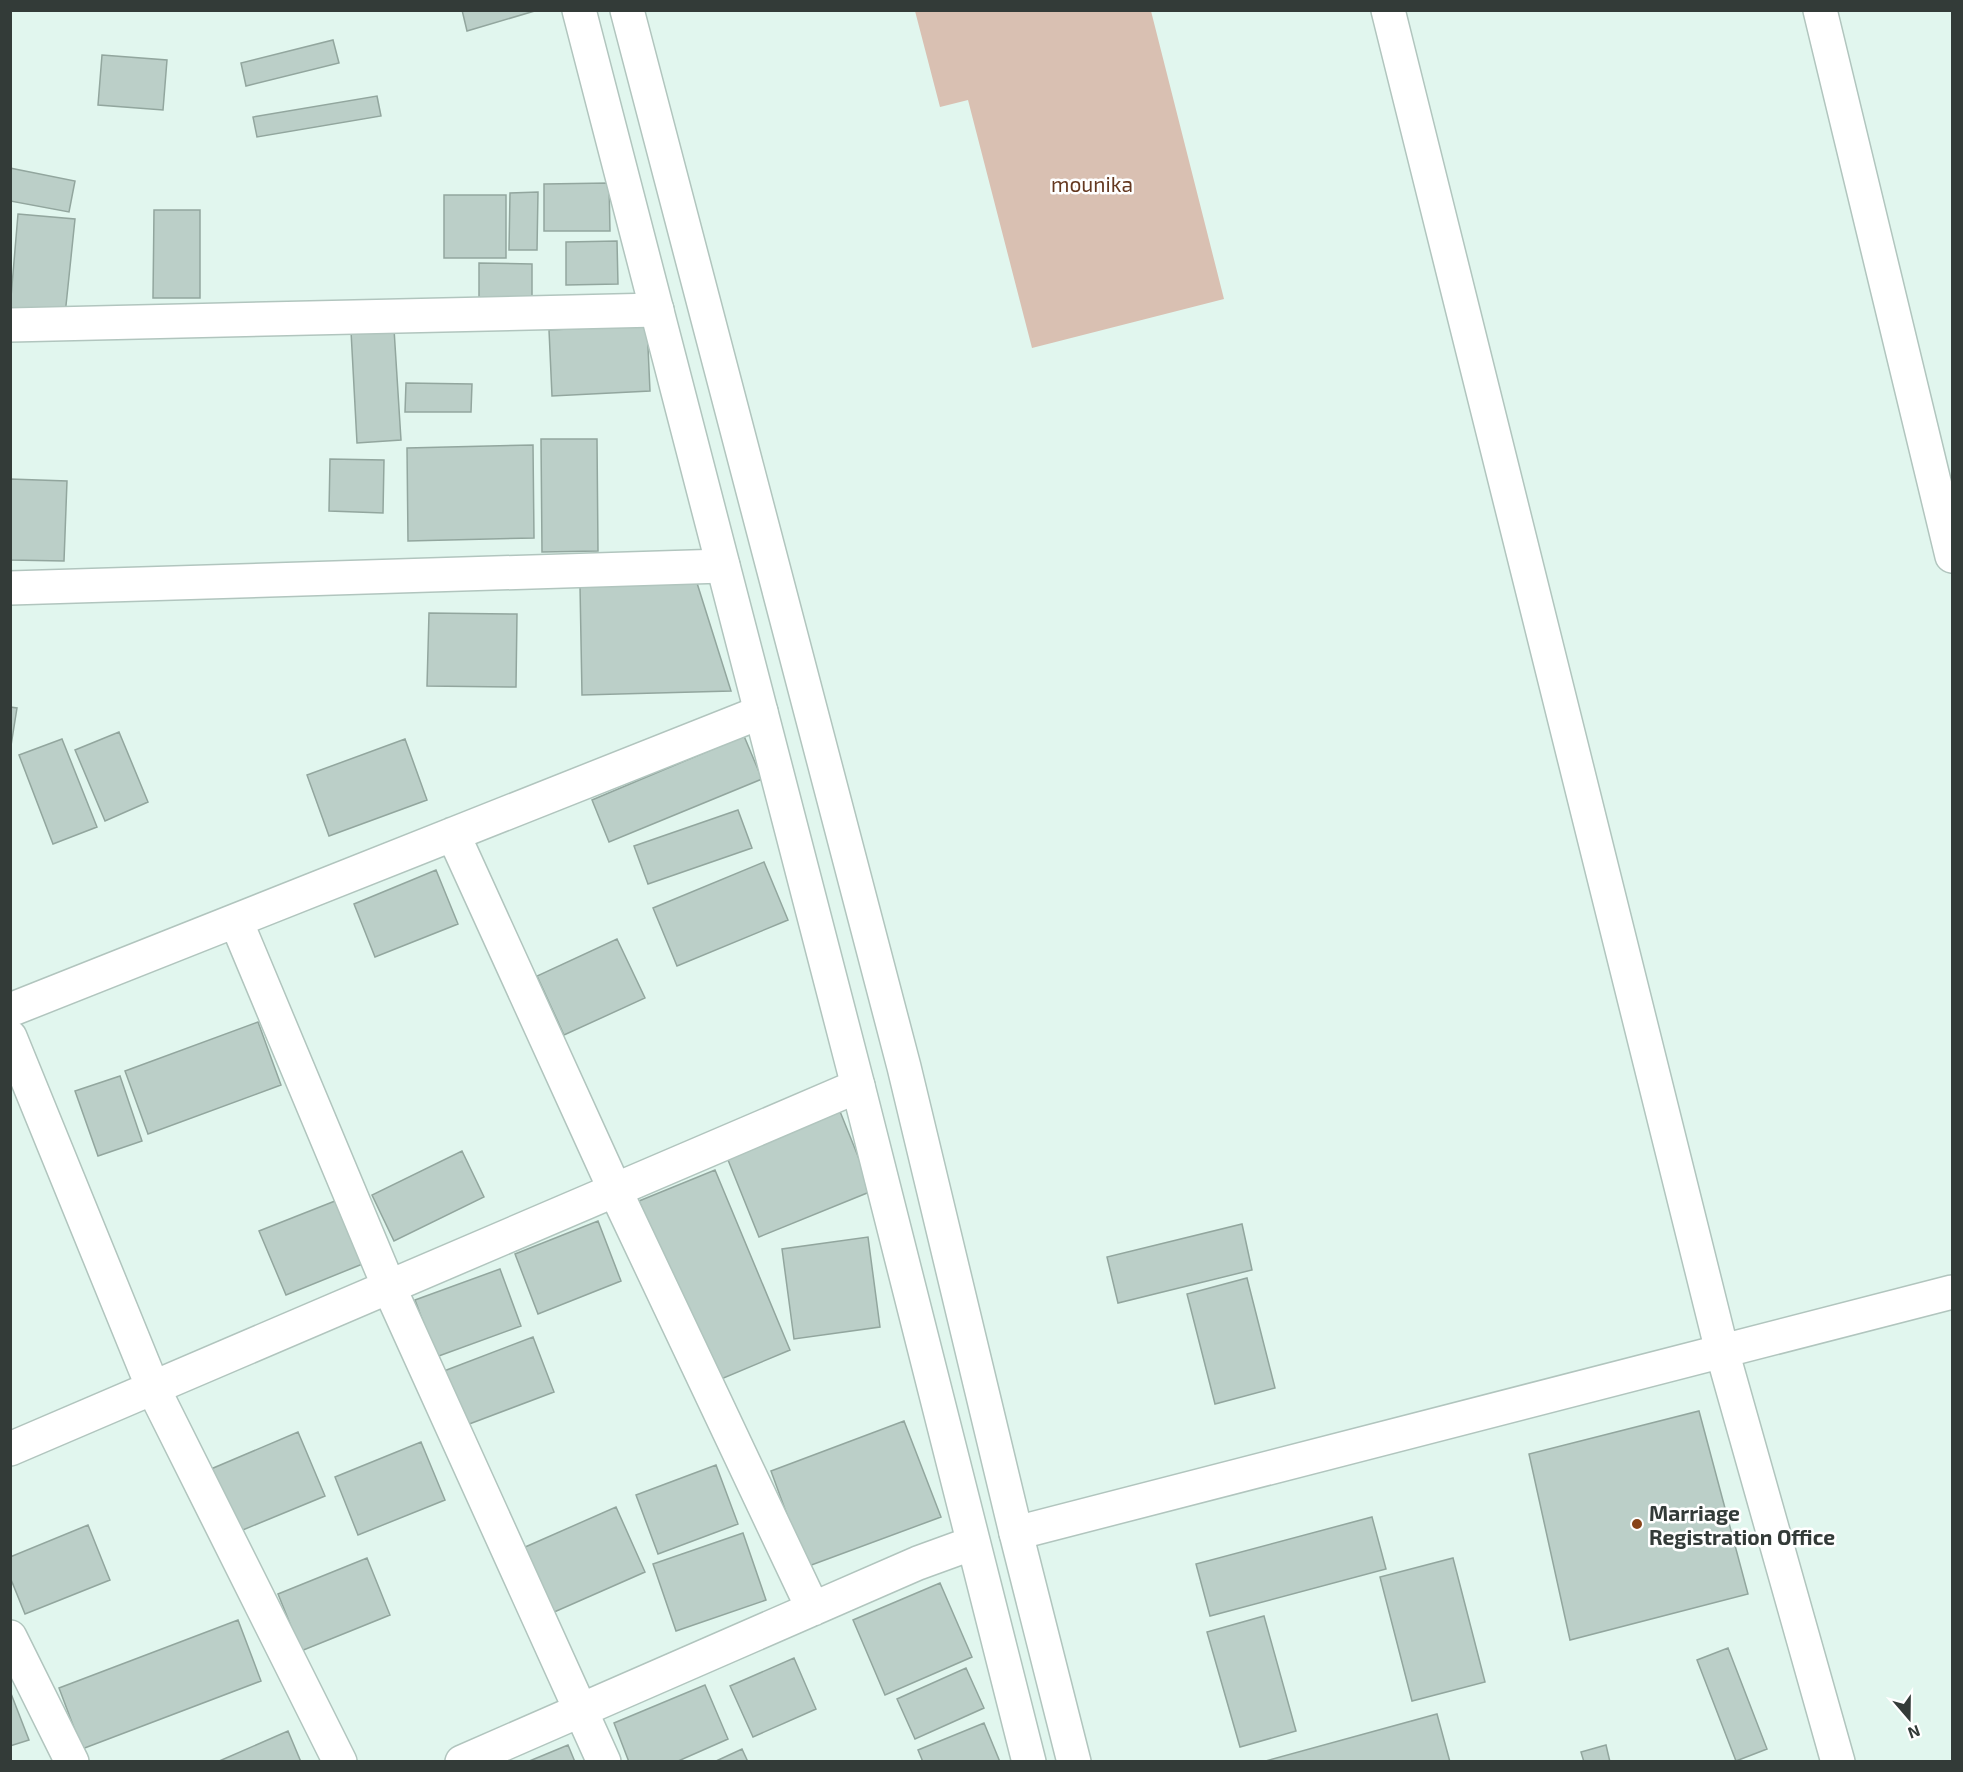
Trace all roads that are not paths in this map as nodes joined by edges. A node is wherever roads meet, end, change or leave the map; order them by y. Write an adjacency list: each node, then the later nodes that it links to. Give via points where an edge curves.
1 (579, 10): 5 (main road)
2 (627, 10): 22 (main road, via 904,1068)
3 (1388, 10): 19 (main road)
4 (1820, 10): 7 (main road)
5 (657, 310): 6 (main road); 8 (main road)
6 (10, 325)
7 (1953, 556)
8 (723, 566): 9 (main road); 10 (main road)
9 (10, 588)
10 (761, 712): 11 (main road); 15 (main road)
11 (453, 834): 12 (main road); 16 (main road)
12 (236, 921): 13 (main road); 17 (main road)
13 (10, 1010)
14 (10, 1037): 20 (main road)
15 (858, 1086): 16 (main road); 23 (main road)
16 (615, 1190): 17 (main road); 24 (main road)
17 (388, 1287): 20 (main road); 26 (main road)
18 (1953, 1292): 19 (main road)
19 (1722, 1351): 22 (main road); 33 (main road)
20 (153, 1388): 21 (main road); 28 (main road)
21 (10, 1449)
22 (1016, 1533): 32 (main road)
23 (974, 1543): 24 (main road); 31 (main road)
24 (813, 1609): 26 (main road)
25 (10, 1637): 27 (main road)
26 (580, 1710): 29 (main road); 30 (main road)
27 (72, 1761)
28 (340, 1761)
29 (462, 1761)
30 (604, 1761)
31 (1029, 1761)
32 (1074, 1761)
33 (1838, 1761)

